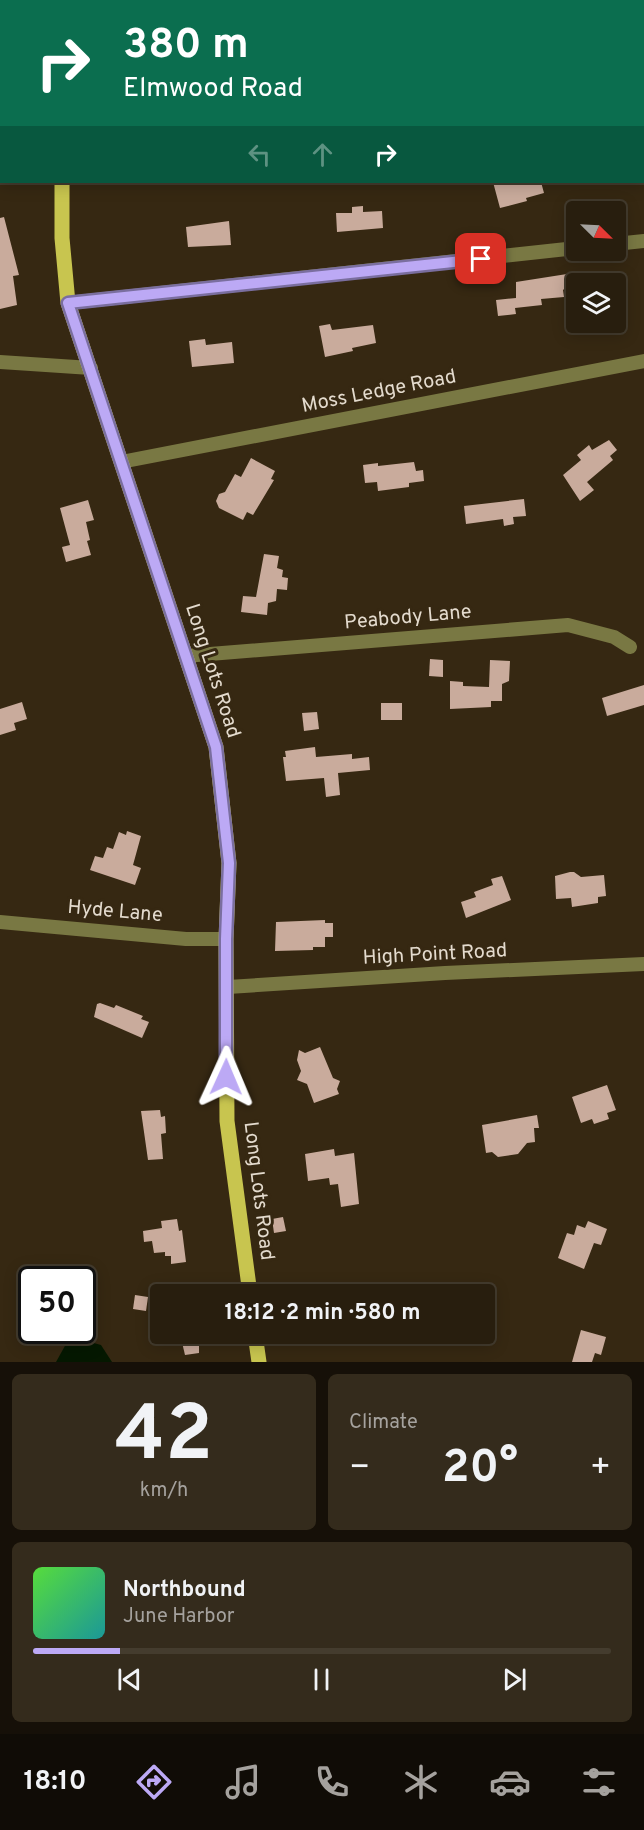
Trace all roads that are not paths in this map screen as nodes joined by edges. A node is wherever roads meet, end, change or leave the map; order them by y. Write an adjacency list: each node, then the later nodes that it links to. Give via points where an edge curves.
1 (62, 183): 5 (main road, Long Lots Road)
2 (644, 241): 3 (street)
3 (626, 243)
4 (566, 250): 5 (street)
5 (68, 303): 8 (main road, Long Lots Road)
6 (644, 361): 9 (street, Moss Ledge Road)
7 (0, 362): 8 (street)
8 (91, 368): 9 (main road, Long Lots Road)
9 (121, 462): 11 (main road, Long Lots Road)
10 (630, 647): 11 (street, Peabody Lane, via 614,638 568,625)
11 (185, 656): 13 (main road, Long Lots Road, via 216,747 229,863)
12 (0, 922): 13 (street, Hyde Lane, via 186,939)
13 (226, 939): 15 (main road, Long Lots Road)
14 (644, 964): 15 (street, High Point Road)
15 (228, 987): 16 (main road, Long Lots Road, via 228,1121)
16 (249, 1284)
17 (256, 1344): 18 (main road)
18 (259, 1362)

